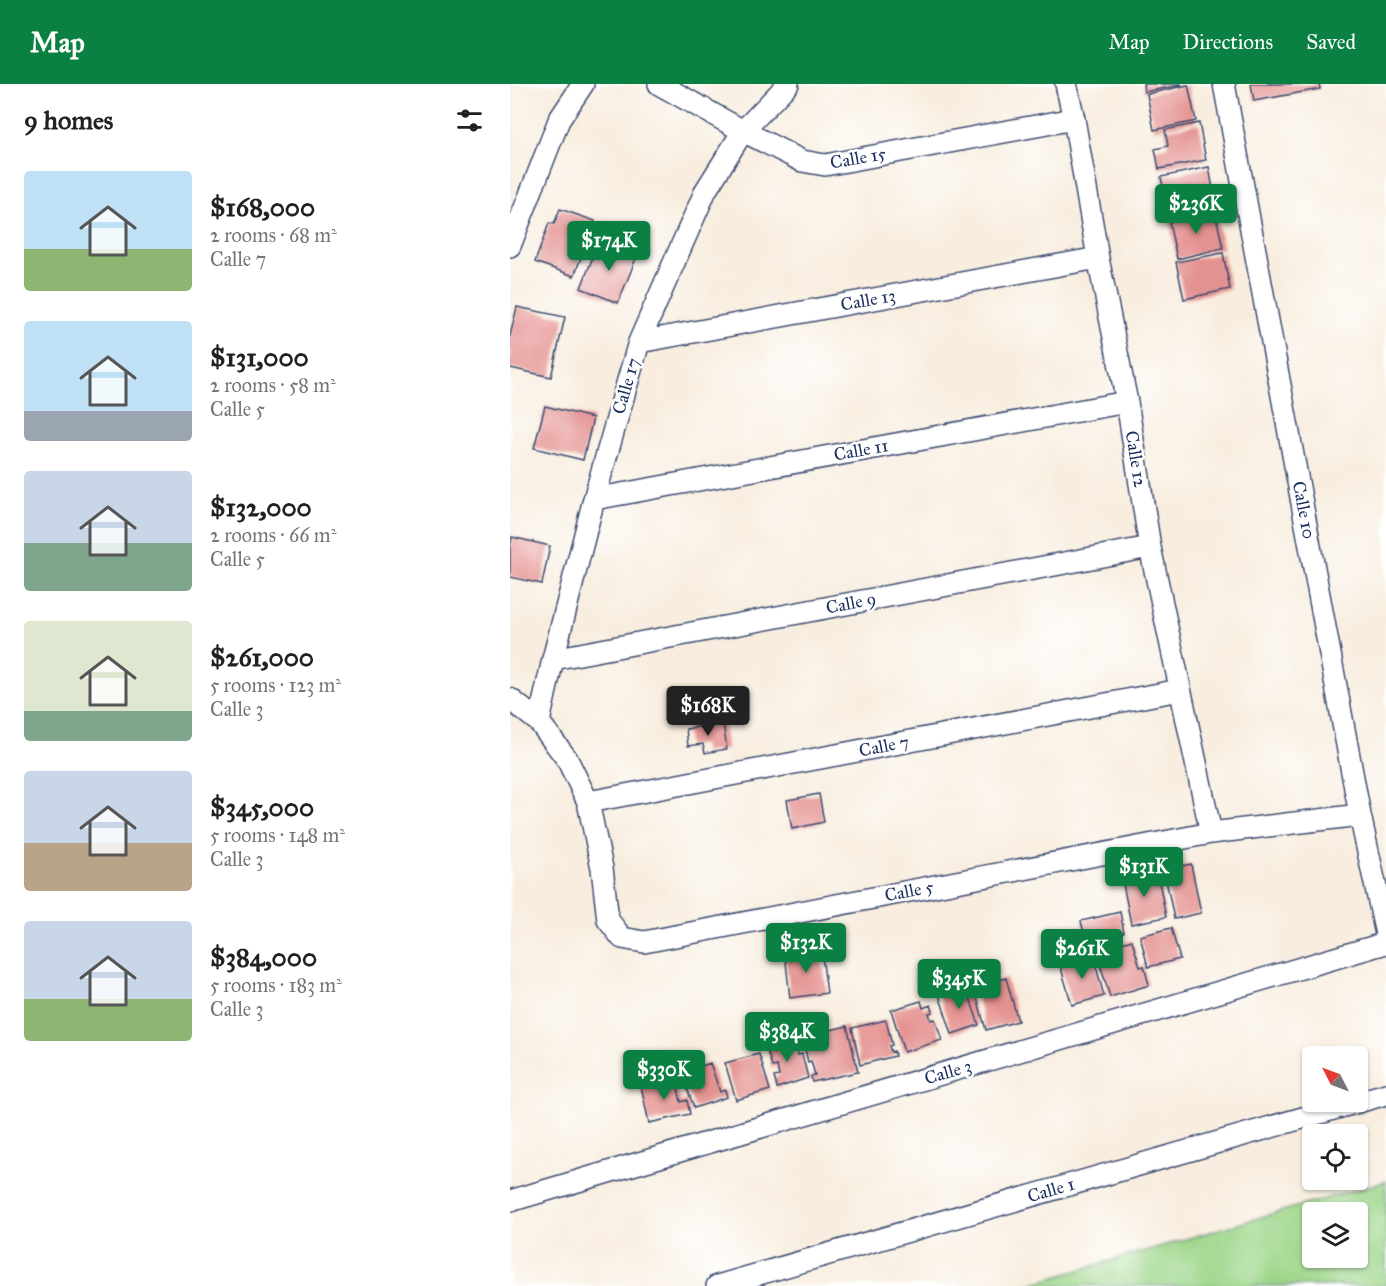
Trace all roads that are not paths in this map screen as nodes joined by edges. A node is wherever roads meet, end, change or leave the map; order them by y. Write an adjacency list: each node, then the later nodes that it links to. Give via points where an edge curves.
1 (583, 84): 8 (street, via 559,120)
2 (659, 84): 7 (street, Calle 15)
3 (788, 84): 7 (street, Calle 17)
4 (1066, 84): 6 (street, Calle 12)
5 (1224, 84): 19 (street, Calle 10)
6 (1074, 119): 7 (street, Calle 15, via 825,165 802,161); 9 (street, Calle 12)
7 (743, 131): 10 (street, Calle 17, via 706,190)
8 (510, 246)
9 (1098, 258): 10 (street, Calle 13); 11 (street, Calle 12)
10 (639, 342): 12 (street, Calle 17)
11 (1127, 402): 12 (street, Calle 11); 13 (street, Calle 12)
12 (594, 499): 14 (street, Calle 17)
13 (1150, 547): 14 (street, Calle 9); 15 (street, Calle 12)
14 (553, 659): 17 (street, Calle 17)
15 (1180, 690): 18 (street, Calle 7); 20 (street, Calle 12)
16 (510, 699): 17 (street, Calle 5)
17 (539, 722): 18 (street, Calle 5, via 567,759)
18 (588, 802): 20 (street, Calle 5, via 608,920 622,938 644,942)
19 (1360, 815): 20 (street, Calle 5); 21 (street, Calle 10)
20 (1211, 833)
21 (1377, 846): 22 (street, Calle 10)
22 (1386, 934)
23 (1386, 943): 25 (street, Calle 3)
24 (1386, 1094): 26 (street, Calle 1)
25 (510, 1201)
26 (717, 1286)

